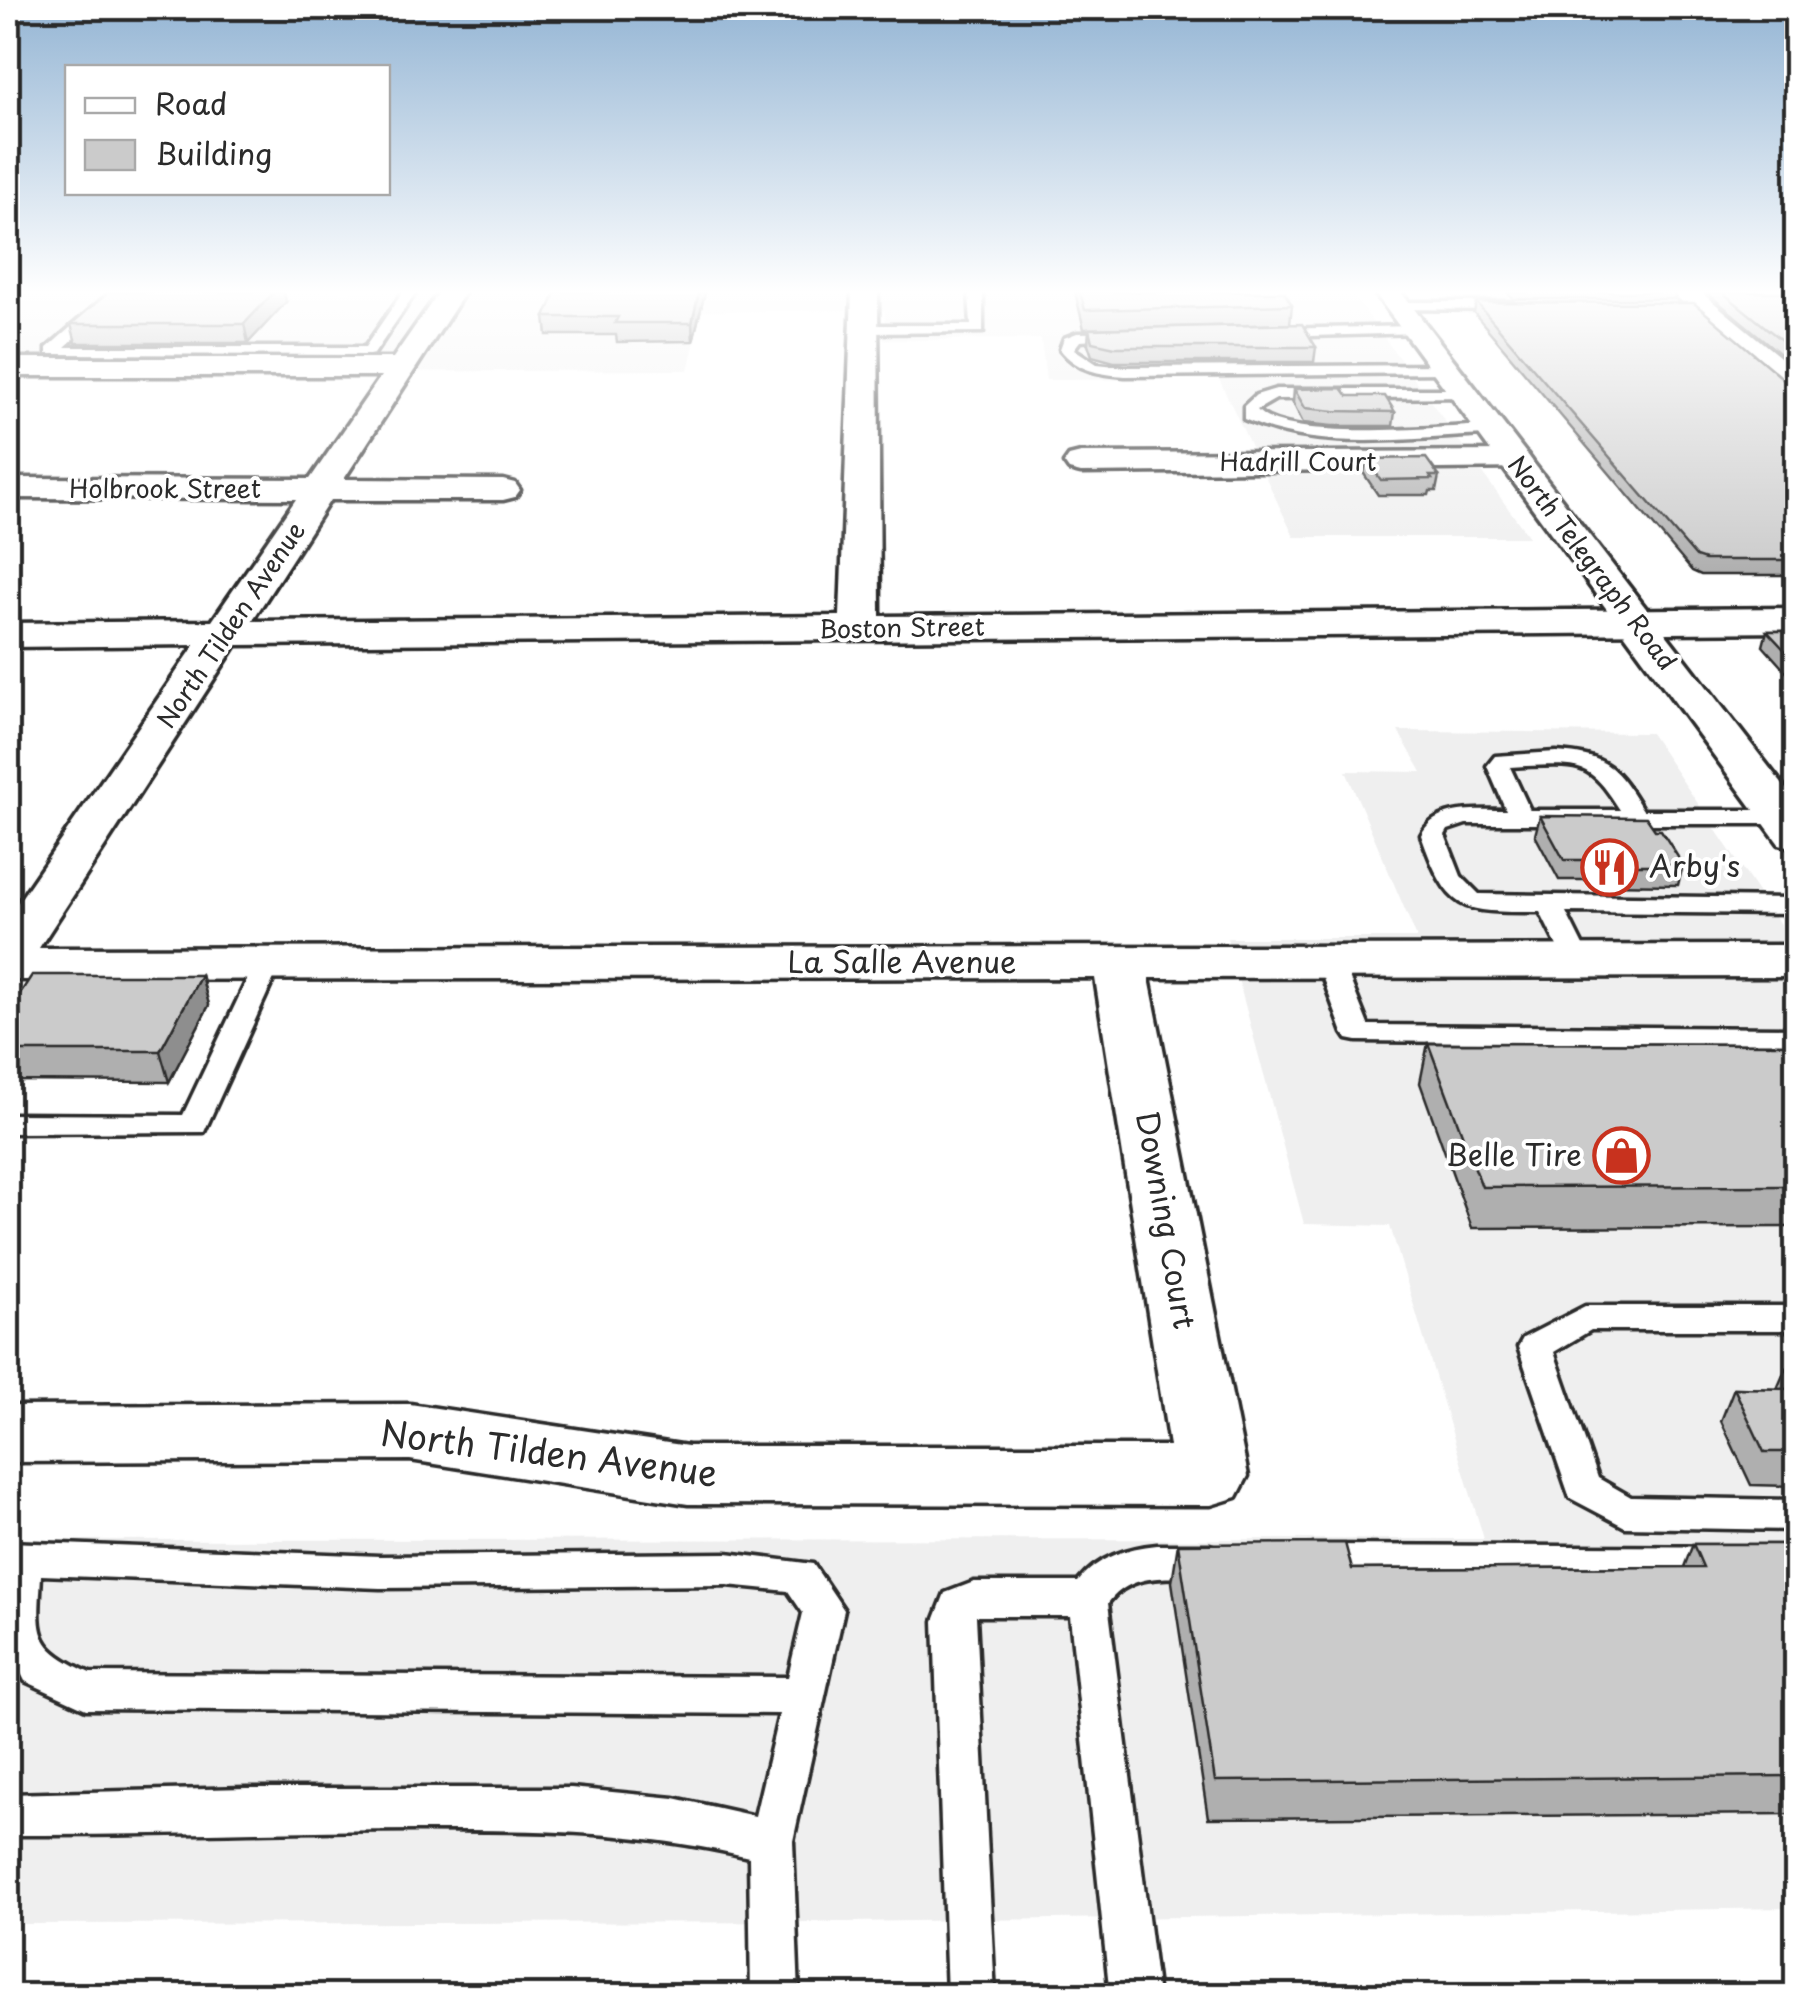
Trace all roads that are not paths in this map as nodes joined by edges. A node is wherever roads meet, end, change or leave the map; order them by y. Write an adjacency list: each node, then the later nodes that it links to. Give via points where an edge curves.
1 (379, 385): 9 (street, North Tilden Avenue)
2 (863, 385): 13 (street)
3 (1403, 385): 5 (lane, via 1276,394 1249,408 1250,416 1266,428 1298,434)
4 (1458, 385): 5 (street, North Telegraph Road)
5 (1491, 430): 6 (street, North Telegraph Road)
6 (1515, 461): 7 (street, Hadrill Court); 12 (street, North Telegraph Road)
7 (1081, 463)
8 (8, 488): 9 (street, Holbrook Street)
9 (321, 490): 10 (street, Holbrook Street); 15 (street, North Tilden Avenue)
10 (502, 490)
11 (1796, 620): 12 (street, Boston Street)
12 (1635, 621): 13 (street, Boston Street); 18 (street, North Telegraph Road)
13 (860, 628): 15 (street, Boston Street)
14 (8, 635): 15 (street, Boston Street)
15 (226, 635): 21 (street, North Tilden Avenue)
16 (1521, 816): 17 (lane); 17 (lane, via 1498,766 1502,761 1596,764); 19 (lane, via 1448,820 1433,835 1464,898)
17 (1636, 816): 18 (lane)
18 (1790, 825)
19 (1550, 906): 20 (lane); 24 (lane)
20 (1796, 906)
21 (8, 955)
22 (1796, 961): 24 (street, La Salle Avenue)
23 (1330, 962): 24 (street, La Salle Avenue); 26 (street, La Salle Avenue); 28 (lane, via 1356,1033)
24 (1578, 962)
25 (268, 963): 26 (street, La Salle Avenue); 27 (street, La Salle Avenue); 29 (lane, via 192,1125)
26 (1119, 963): 32 (street, Downing Court)
27 (8, 964)
28 (1796, 1036)
29 (8, 1124)
30 (1796, 1318): 33 (lane, via 1585,1318 1535,1347 1583,1488 1626,1512)
31 (8, 1434): 32 (street, North Tilden Avenue, via 410,1432 688,1475)
32 (1211, 1476)
33 (1796, 1515)
34 (16, 1558): 37 (lane, via 18,1627 39,1668 86,1690); 37 (lane, via 380,1572 726,1569 799,1576 824,1610)
35 (1796, 1562): 36 (lane, via 1127,1564 1102,1578)
36 (1088, 1600): 41 (lane, via 974,1599 959,1605 954,1621); 42 (lane)
37 (804, 1696): 39 (lane)
38 (8, 1816): 39 (lane, via 571,1809 674,1818)
39 (771, 1841): 40 (lane)
40 (775, 1996)
41 (971, 1996)
42 (1134, 1996)

